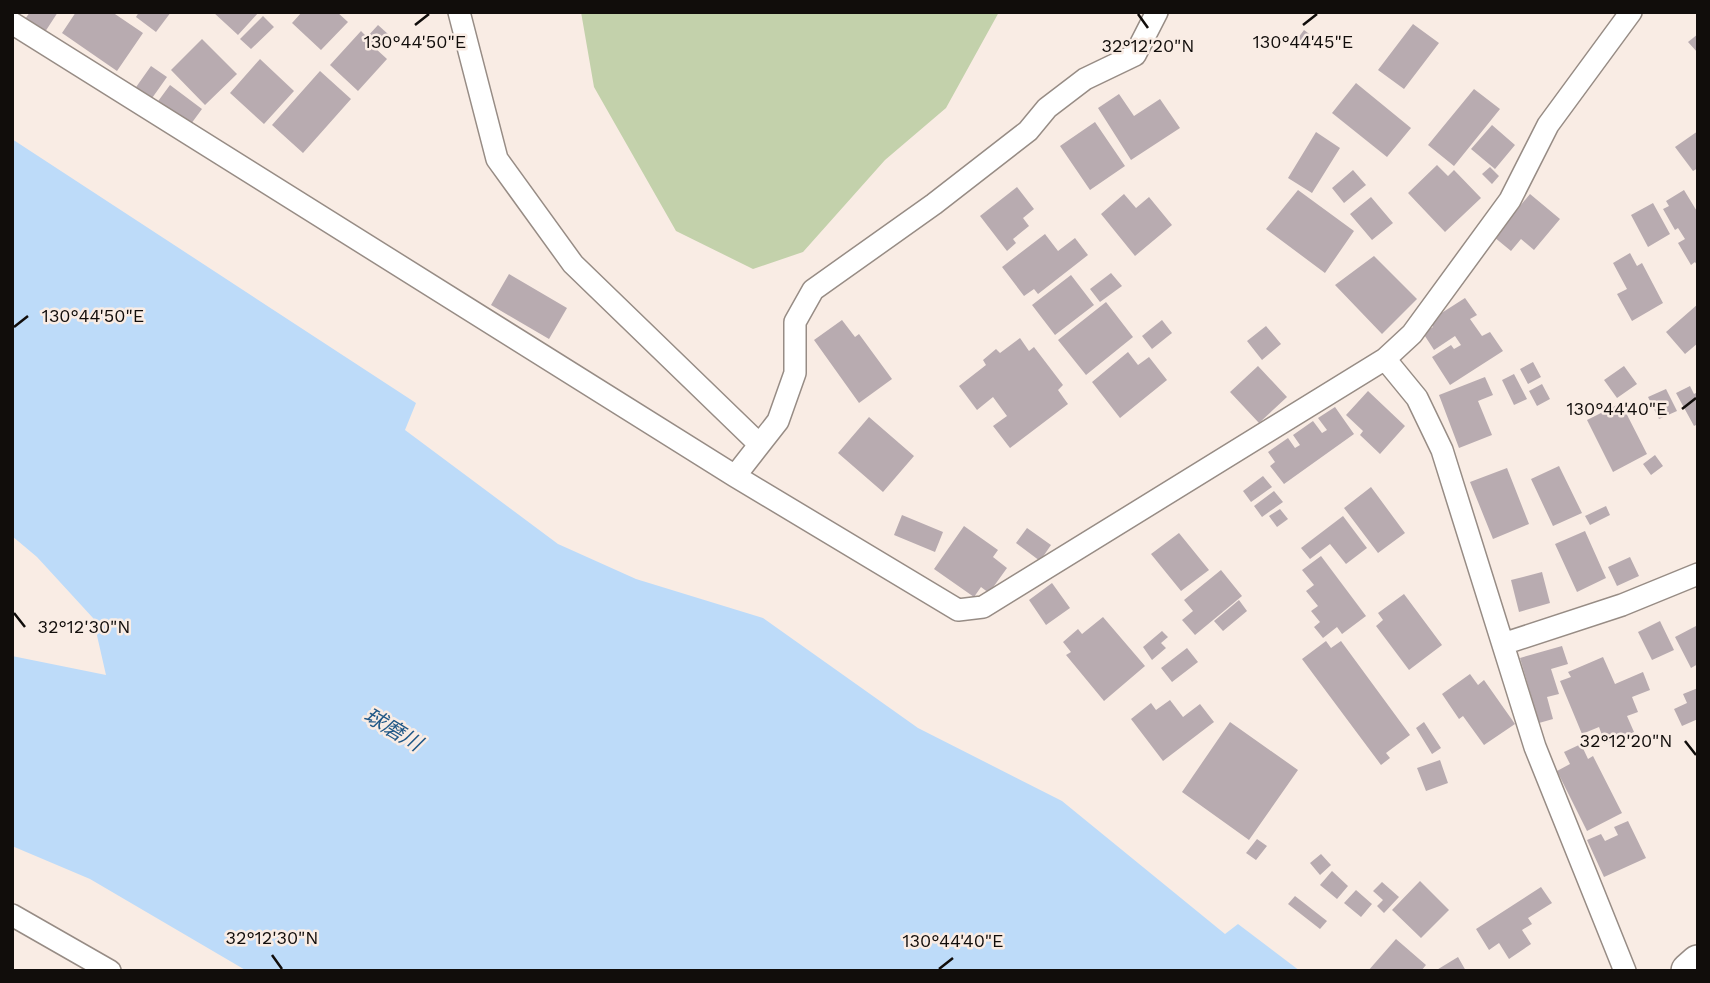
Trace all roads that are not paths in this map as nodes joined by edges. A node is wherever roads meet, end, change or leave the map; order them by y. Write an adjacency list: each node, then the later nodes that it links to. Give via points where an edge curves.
1 (459, 12): 6 (street, via 497,159 573,264)
2 (1157, 12): 6 (street, via 1135,55 1086,79 997,156 813,290 795,323 795,373 778,421)
3 (1631, 12): 5 (street, via 1548,125 1510,200 1412,334)
4 (12, 23): 7 (street)
5 (1385, 359): 7 (street, via 983,607 958,610); 9 (street, via 1417,398 1442,450)
6 (759, 444): 7 (street)
7 (735, 476)
8 (1698, 574): 9 (street)
9 (1503, 645): 13 (street, via 1535,747)
10 (12, 915): 12 (street)
11 (1698, 963): 14 (highway)
12 (110, 971)
13 (1625, 971)
14 (1689, 971)

